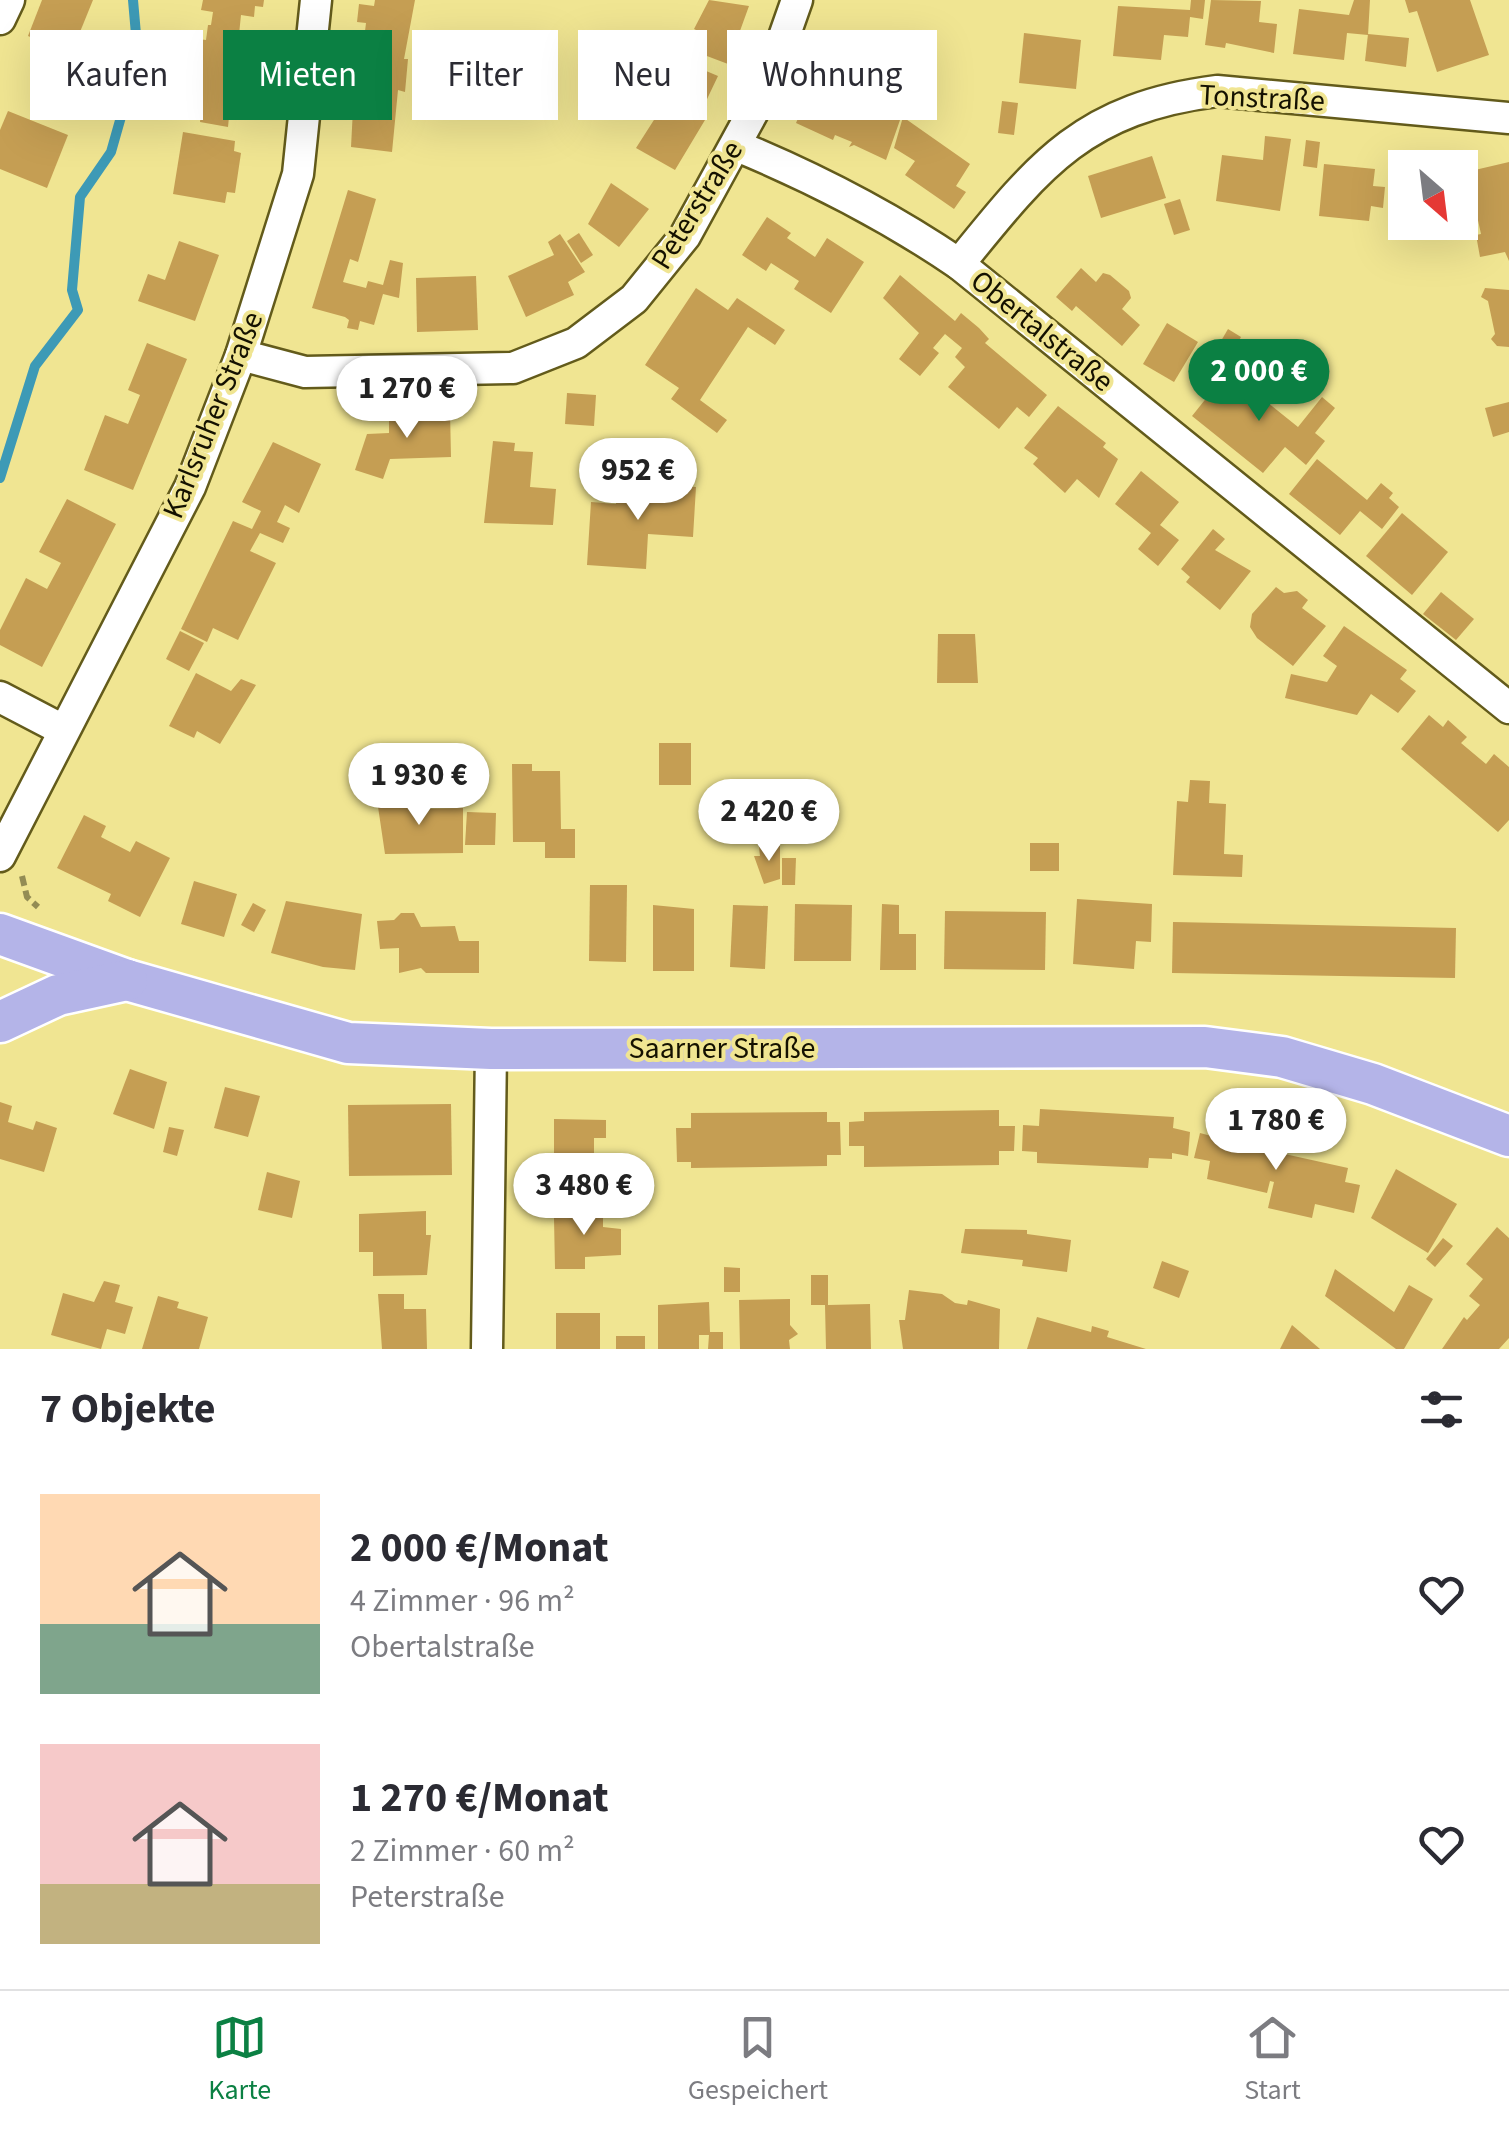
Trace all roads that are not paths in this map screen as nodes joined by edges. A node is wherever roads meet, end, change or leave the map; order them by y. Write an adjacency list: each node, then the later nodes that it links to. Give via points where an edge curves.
1 (8, 0): 4 (street)
2 (316, 0): 8 (street, Karlsruher Straße, via 298,174)
3 (797, 0): 6 (street, Peterstraße)
4 (0, 20)
5 (1509, 118): 7 (street, Tonstraße, via 1217,91 1181,95 1125,111 1069,142 1028,179)
6 (737, 146): 7 (street, Obertalstraße, via 887,215); 8 (street, Peterstraße, via 685,236 634,299 576,344 513,368 305,372)
7 (959, 264): 10 (street, Obertalstraße)
8 (241, 355): 11 (street, Karlsruher Straße, via 190,487)
9 (0, 698): 11 (street)
10 (1509, 708)
11 (64, 730): 12 (street, Karlsruher Straße)
12 (0, 856)
13 (0, 934): 14 (main road, Saarner Straße)
14 (127, 980): 15 (main road, via 58,996); 16 (main road, Saarner Straße, via 348,1044)
15 (0, 1022)
16 (491, 1050): 17 (main road, Saarner Straße, via 1206,1047 1282,1057); 20 (street)
17 (1450, 1116): 18 (main road, Saarner Straße); 19 (main road, Saarner Straße)
18 (1509, 1136)
19 (1509, 1169)
20 (487, 1349)

